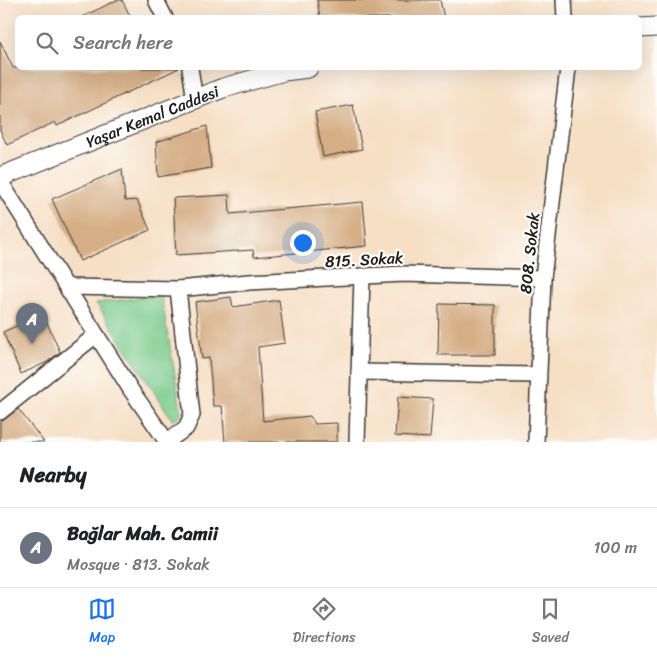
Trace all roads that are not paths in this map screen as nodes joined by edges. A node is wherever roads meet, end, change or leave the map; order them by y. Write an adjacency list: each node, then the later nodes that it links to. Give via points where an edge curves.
1 (156, 0): 3 (street)
2 (564, 0): 4 (street)
3 (163, 15)
4 (565, 15)
5 (642, 28): 6 (street)
6 (657, 28)
7 (190, 70): 10 (street)
8 (292, 70): 10 (street, Yaşar Kemal Caddesi, via 223,88)
9 (568, 70): 14 (street, 808. Sokak)
10 (194, 100): 11 (street, Yaşar Kemal Caddesi)
11 (0, 177)
12 (0, 181): 15 (street)
13 (362, 276): 14 (street, 815. Sokak); 16 (street, 815. Sokak); 18 (street)
14 (543, 278): 19 (street, 808. Sokak)
15 (68, 287): 16 (street, 815. Sokak); 17 (street)
16 (178, 289): 21 (street, via 192,415 186,428)
17 (96, 335): 20 (street); 21 (street)
18 (359, 372): 19 (street); 22 (street)
19 (538, 375): 23 (street, 808. Sokak)
20 (0, 412)
21 (167, 442)
22 (357, 442)
23 (536, 442)

